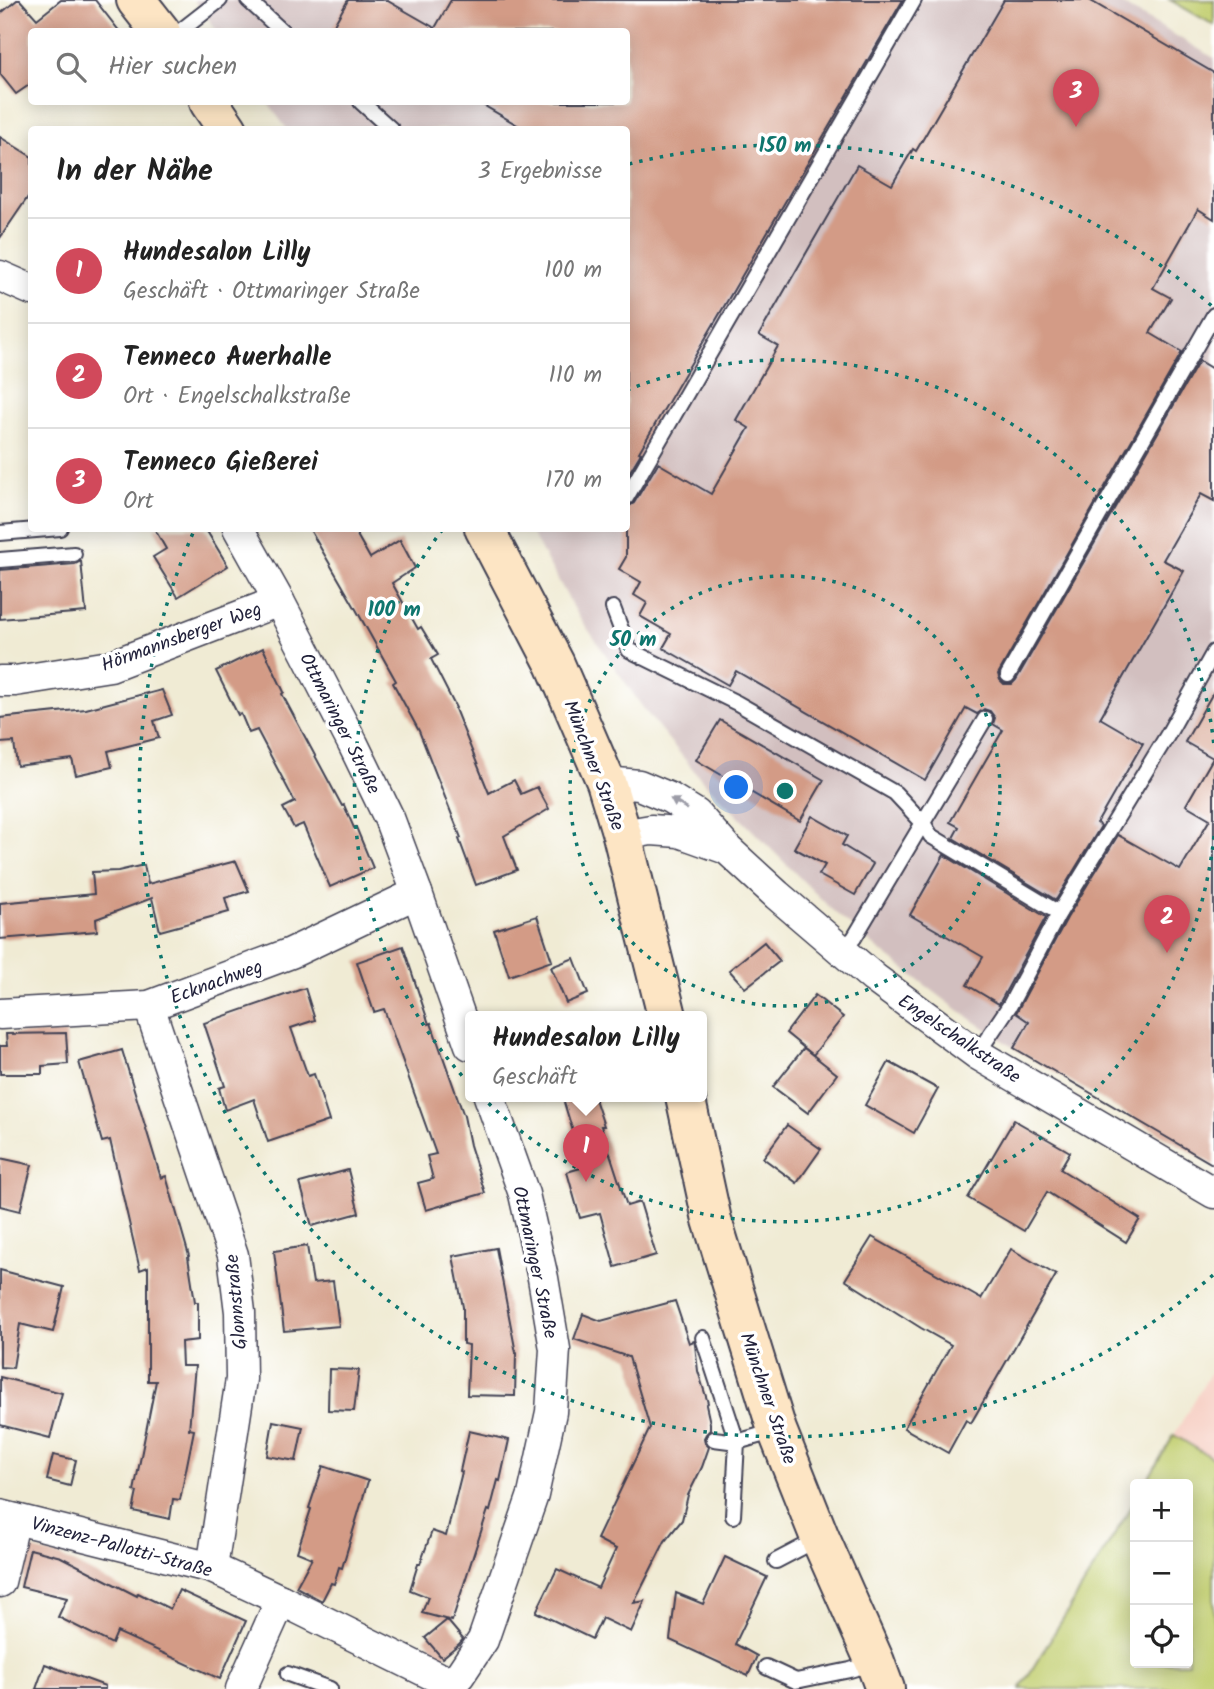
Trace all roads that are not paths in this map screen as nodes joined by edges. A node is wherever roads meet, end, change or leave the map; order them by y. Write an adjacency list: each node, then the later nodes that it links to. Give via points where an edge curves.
1 (136, 0): 5 (main road)
2 (220, 0): 6 (lane)
3 (248, 0): 7 (lane)
4 (914, 0): 15 (lane)
5 (158, 28)
6 (184, 28)
7 (279, 28)
8 (211, 105): 10 (main road)
9 (364, 105): 11 (lane)
10 (225, 126)
11 (388, 126)
12 (0, 276): 13 (street)
13 (28, 288)
14 (1214, 315): 25 (lane)
15 (630, 491)
16 (28, 531): 19 (lane)
17 (240, 532): 22 (street, Ottmaringer Straße)
18 (486, 532): 28 (main road, Münchner Straße, via 555,664)
19 (0, 533)
20 (74, 554): 21 (lane)
21 (0, 559)
22 (279, 601): 26 (street, Hörmannsberger Weg, via 110,666); 32 (street, Ottmaringer Straße, via 383,806)
23 (613, 608): 29 (lane, via 629,650 737,703 895,793)
24 (1213, 657): 33 (lane)
25 (1008, 675)
26 (0, 681)
27 (985, 719): 29 (lane)
28 (606, 782): 30 (main road, Münchner Straße); 31 (street, Engelschalkstraße, one-way to 28, via 696,814 670,798 639,785)
29 (923, 823): 33 (lane, via 931,836); 34 (lane, via 854,938)
30 (622, 835): 31 (street, Engelschalkstraße, via 679,832); 36 (main road, Münchner Straße)
31 (728, 850): 34 (street, Engelschalkstraße)
32 (417, 893): 35 (street, Ecknachweg, via 291,953); 38 (street, Ottmaringer Straße)
33 (1059, 913): 39 (lane, via 1010,1005)
34 (841, 951): 39 (street, Engelschalkstraße)
35 (149, 1006): 37 (street, Ecknachweg); 51 (street, Glonnstraße, via 233,1255 240,1312 241,1379)
36 (666, 1011)
37 (0, 1014)
38 (465, 1028)
39 (977, 1054): 42 (street, Engelschalkstraße)
40 (491, 1102): 55 (street, Ottmaringer Straße, via 524,1194 555,1349 551,1412 533,1494 483,1640)
41 (686, 1102): 44 (main road, Münchner Straße, via 712,1220)
42 (1214, 1193)
43 (703, 1338): 46 (lane)
44 (777, 1430): 46 (lane); 49 (main road, Münchner Straße)
45 (714, 1439): 46 (lane)
46 (737, 1442): 47 (lane)
47 (733, 1516)
48 (8, 1517): 51 (street, Vinzenz-Pallotti-Straße); 52 (street)
49 (820, 1538): 50 (lane); 57 (main road, Münchner Straße)
50 (776, 1561)
51 (212, 1568): 53 (street, Vinzenz-Pallotti-Straße)
52 (0, 1583)
53 (281, 1600): 55 (street, Vinzenz-Pallotti-Straße, via 439,1678 459,1676); 58 (street)
54 (766, 1667): 57 (lane, via 796,1681 850,1671)
55 (465, 1668)
56 (288, 1674): 59 (lane)
57 (880, 1676)
58 (241, 1689)
59 (330, 1689)

